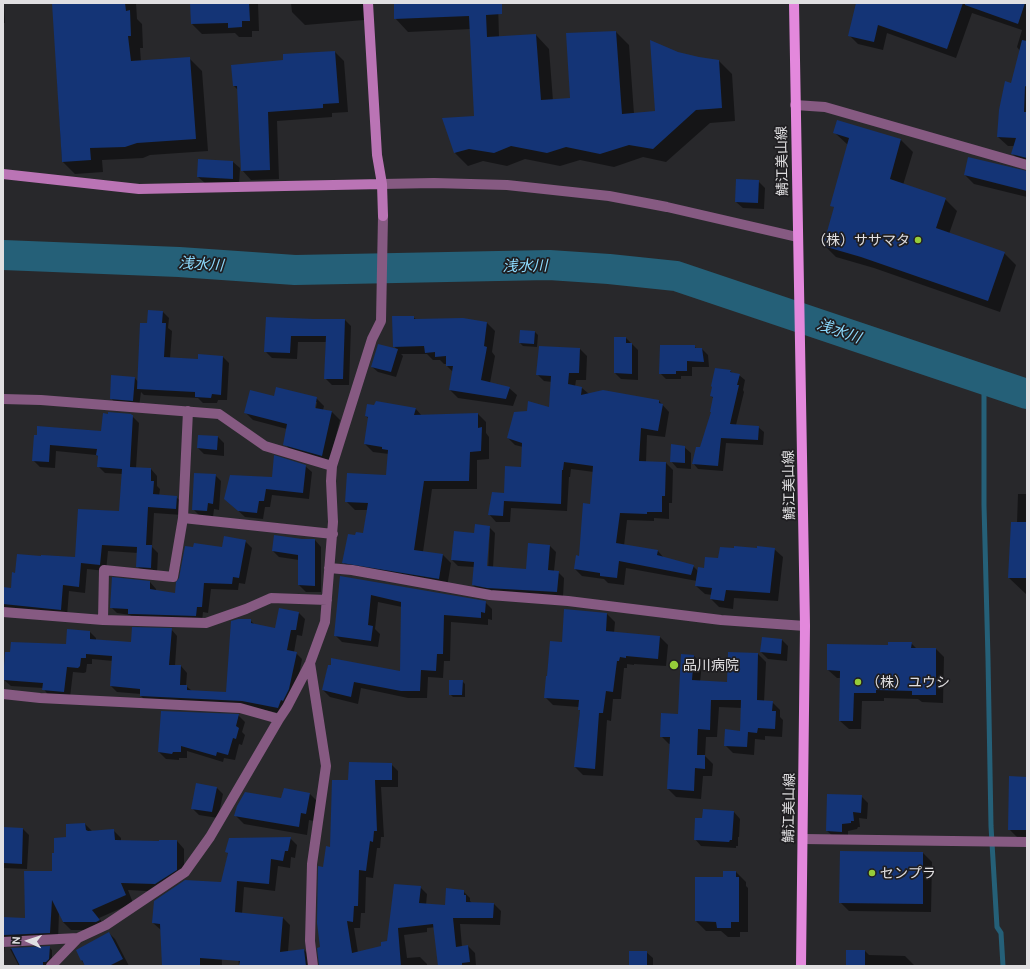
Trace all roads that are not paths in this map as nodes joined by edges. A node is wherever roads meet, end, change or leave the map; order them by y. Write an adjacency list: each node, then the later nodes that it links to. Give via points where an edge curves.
1 (368, 3): 6 (street, via 377,155)
2 (794, 3): 3 (main road, 鯖江美山線)
3 (795, 105): 4 (street, via 826,107); 7 (main road, 鯖江美山線)
4 (1027, 165)
5 (3, 174): 6 (street, via 139,188)
6 (382, 184): 7 (street, via 507,185 602,195); 10 (street, via 381,322 372,339)
7 (797, 237): 17 (main road, 鯖江美山線)
8 (3, 399): 9 (street)
9 (188, 412): 10 (street, via 219,414 265,446); 11 (street)
10 (332, 466): 12 (street)
11 (183, 518): 12 (street); 16 (street, via 173,577 104,570)
12 (333, 534): 13 (street)
13 (329, 568): 14 (street); 17 (street, via 490,594 721,620)
14 (327, 600): 16 (street, via 271,598 206,623); 18 (street, via 325,622)
15 (3, 612): 16 (street)
16 (103, 620)
17 (805, 626): 21 (main road, 鯖江美山線)
18 (310, 663): 20 (street); 26 (street, via 326,766 312,864 310,941)
19 (3, 694): 20 (street, via 240,708)
20 (279, 719): 23 (street, via 210,837 186,872 106,925)
21 (803, 839): 22 (street); 27 (main road, 鯖江美山線)
22 (1027, 842)
23 (78, 938): 24 (street); 25 (street)
24 (3, 942)
25 (51, 966)
26 (313, 966)
27 (801, 966)

